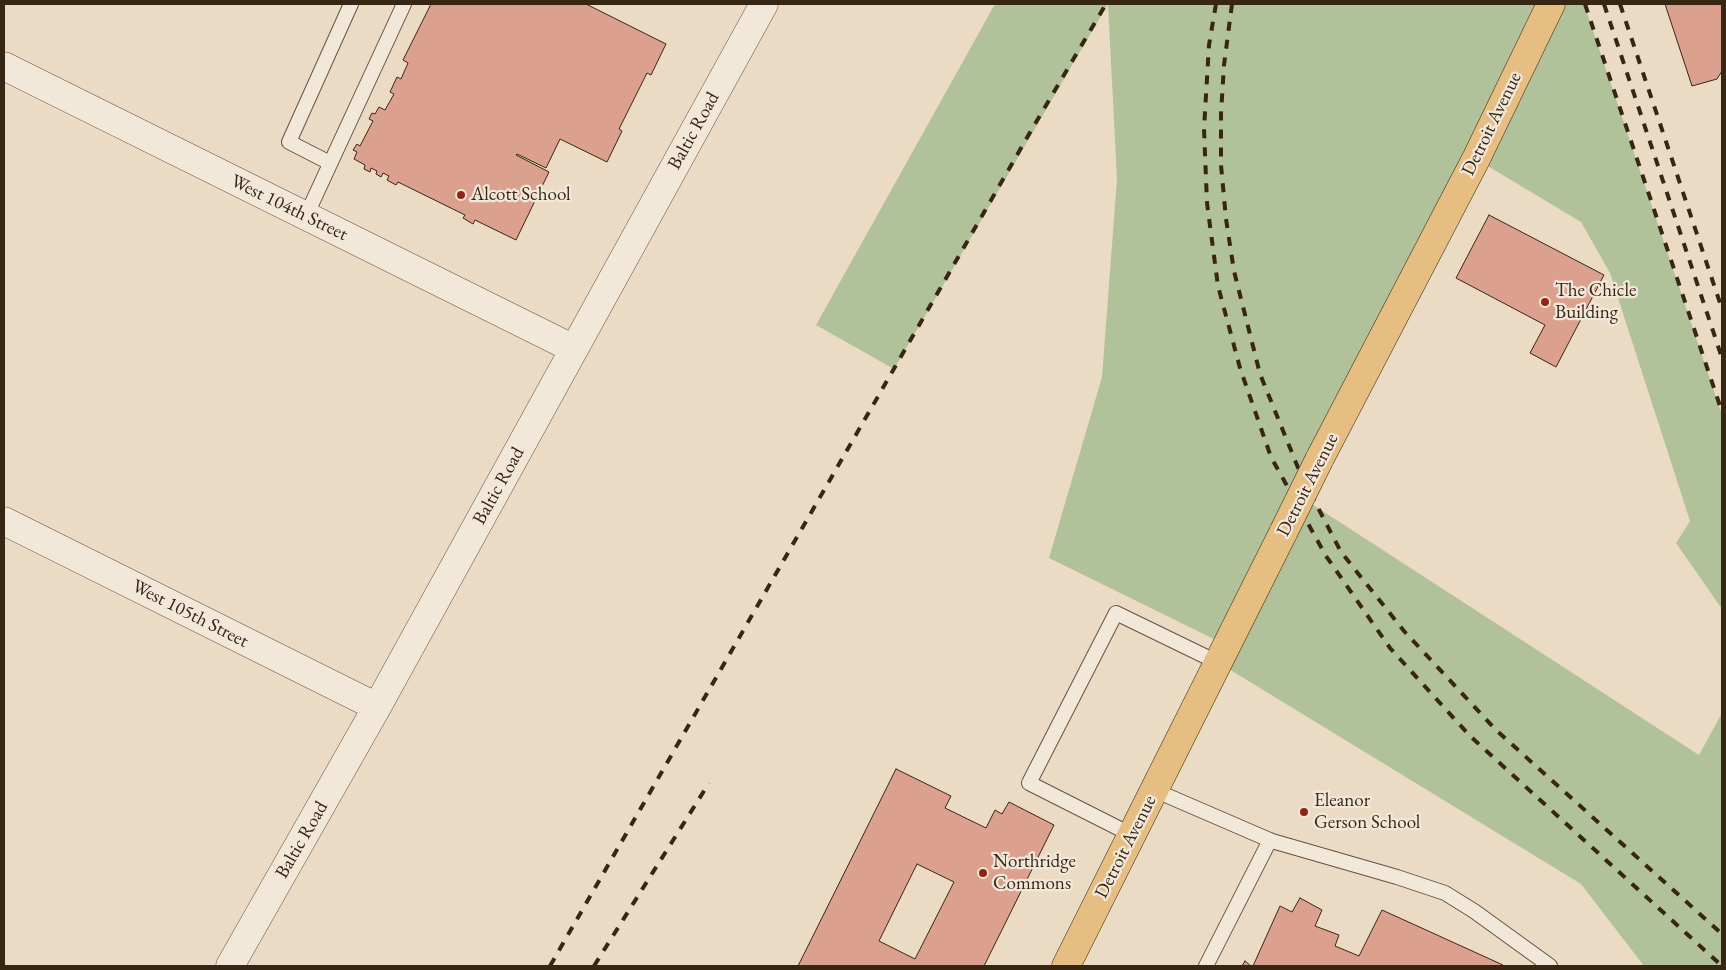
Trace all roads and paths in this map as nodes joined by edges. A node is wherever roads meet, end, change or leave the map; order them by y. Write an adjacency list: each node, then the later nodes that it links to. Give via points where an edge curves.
1 (351, 4): 6 (lane, via 289,142)
2 (404, 4): 6 (lane)
3 (764, 4): 8 (street, Baltic Road)
4 (1551, 4): 10 (main road, Detroit Avenue, bridge, via 1471,168)
5 (4, 66): 7 (street, West 104th Street)
6 (330, 163): 7 (lane)
7 (306, 216): 8 (street, West 104th Street)
8 (574, 349): 11 (street, Baltic Road)
9 (4, 521): 11 (street, West 105th Street)
10 (1218, 662): 12 (main road, Detroit Avenue); 13 (lane, via 1116,613 1029,783)
11 (377, 707): 15 (street, Baltic Road)
12 (1154, 790): 13 (main road, Detroit Avenue); 14 (lane)
13 (1132, 835): 16 (main road, Detroit Avenue)
14 (1270, 840): 17 (lane); 18 (lane, via 1445,894)
15 (230, 966)
16 (1066, 966)
17 (1206, 966)
18 (1550, 966)

